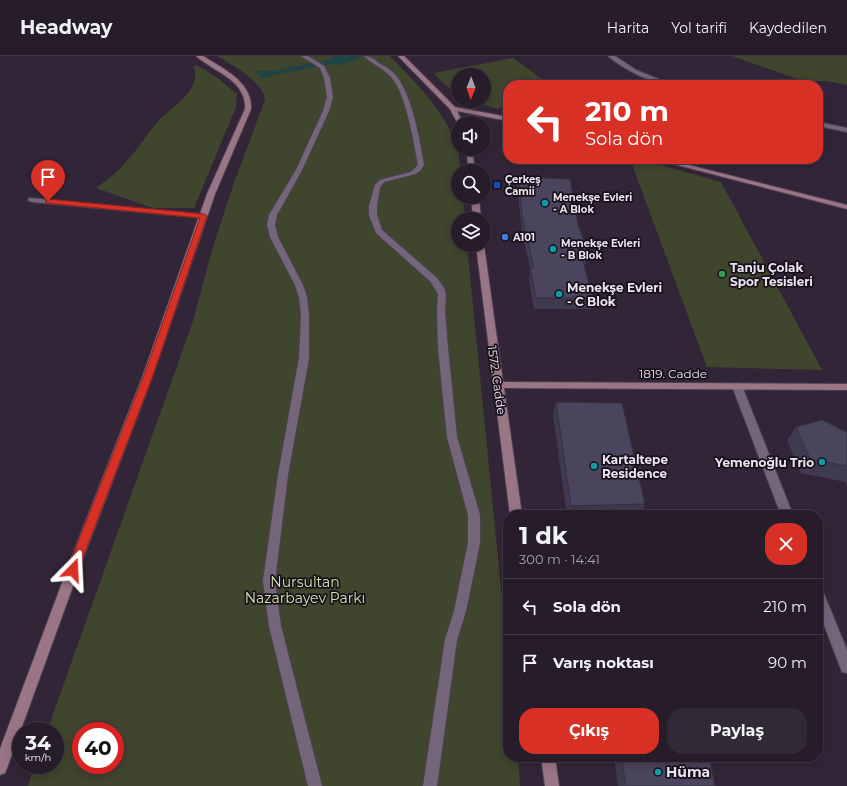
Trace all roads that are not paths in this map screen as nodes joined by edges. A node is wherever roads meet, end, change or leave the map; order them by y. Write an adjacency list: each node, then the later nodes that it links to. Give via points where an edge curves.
1 (199, 56): 16 (street, via 240,85 248,99 248,109)
2 (304, 56): 27 (street, via 319,64 328,84 330,102 299,170 273,215 271,225 274,237 299,284 305,315 304,358 283,475 269,580 275,626)
3 (367, 56): 28 (street, via 399,83 407,105 420,165 413,173 382,181 377,186 373,215 379,231 440,288 452,437 474,515 474,543 460,611 451,640)
4 (401, 56): 7 (street)
5 (611, 56): 6 (street, via 634,71)
6 (657, 80)
7 (451, 106)
8 (453, 108): 9 (street); 10 (street)
9 (457, 116)
10 (503, 118)
11 (823, 125): 12 (street)
12 (847, 130)
13 (677, 164): 15 (street)
14 (32, 200): 16 (street)
15 (847, 207)
16 (204, 216): 26 (street, via 147,378)
17 (481, 252): 18 (street, 1572. Cadde)
18 (498, 385): 19 (street, 1819. Cadde); 21 (street, 1572. Cadde)
19 (737, 386): 20 (street, 1819. Cadde); 22 (street)
20 (847, 387)
21 (515, 510)
22 (785, 510)
23 (823, 606): 24 (street)
24 (847, 667)
25 (549, 762): 29 (street)
26 (0, 768)
27 (315, 786)
28 (430, 786)
29 (552, 786)

